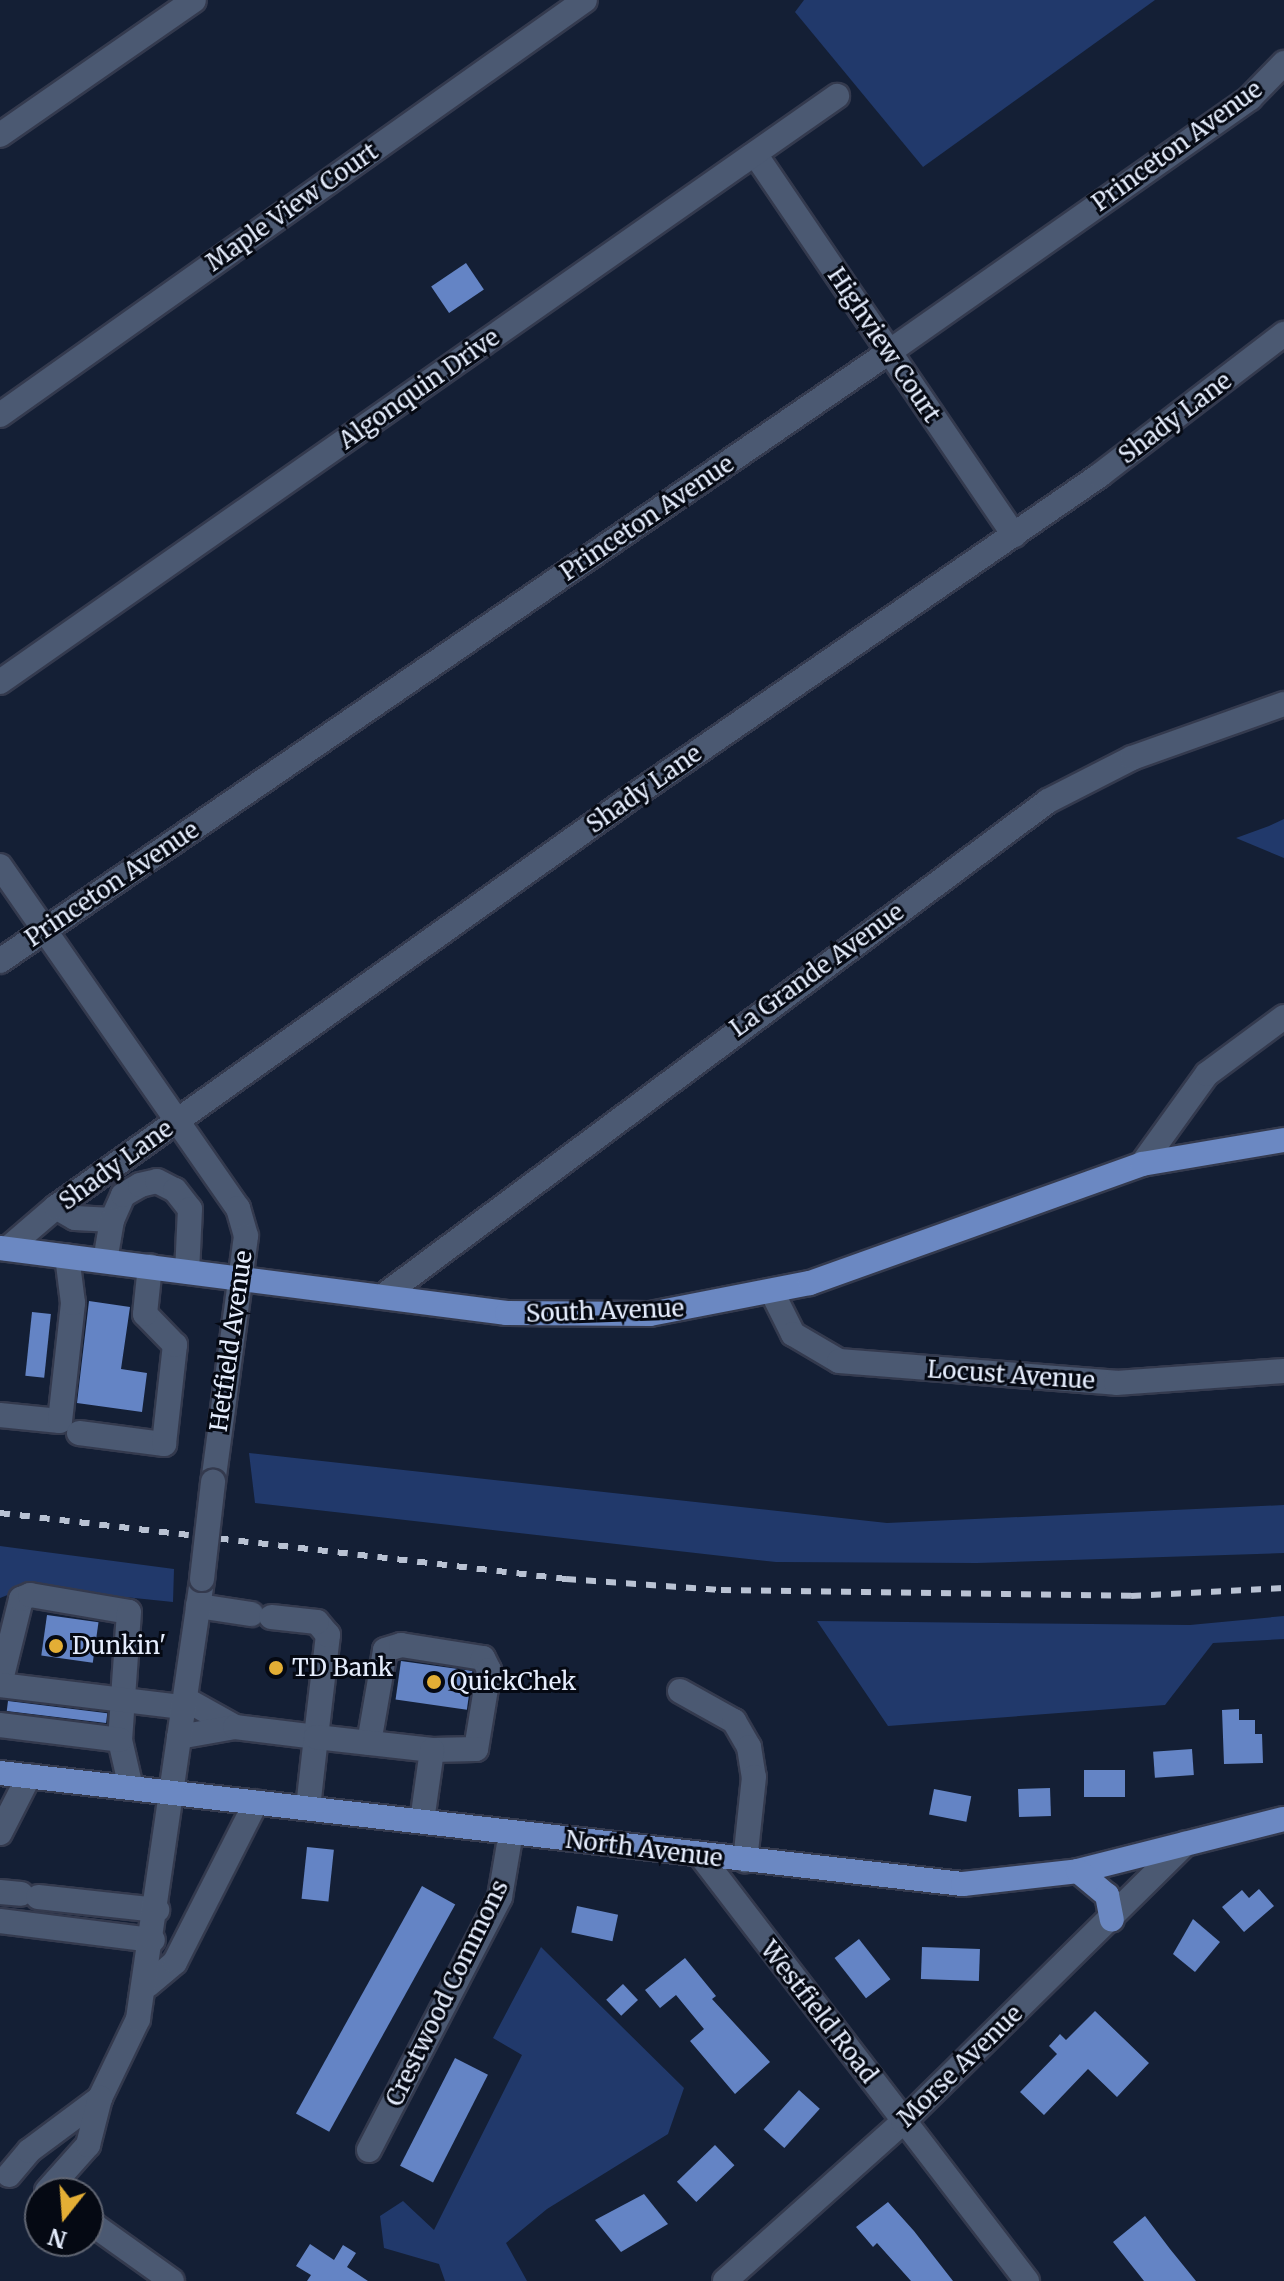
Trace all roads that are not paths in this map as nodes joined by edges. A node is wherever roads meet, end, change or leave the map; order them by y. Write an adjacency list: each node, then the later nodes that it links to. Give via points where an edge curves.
1 (194, 0): 5 (street)
2 (585, 0): 9 (street, Maple View Court)
3 (1284, 63): 8 (street, Princeton Avenue, via 1250,98)
4 (837, 96): 6 (street, Algonquin Drive)
5 (0, 135)
6 (755, 154): 8 (street, Highview Court); 11 (street, Algonquin Drive)
7 (1284, 334): 10 (street, Shady Lane)
8 (889, 352): 10 (street, Highview Court); 14 (street, Princeton Avenue)
9 (0, 415)
10 (1014, 535): 17 (street, Shady Lane)
11 (0, 682)
12 (1284, 704): 31 (street, La Grande Avenue, via 1132,758 1048,801)
13 (0, 866): 14 (street, Hetfield Avenue)
14 (44, 929): 15 (street, Princeton Avenue); 17 (street, Hetfield Avenue)
15 (0, 961)
16 (1284, 1017): 20 (street, via 1207,1074)
17 (176, 1122): 19 (street, Shady Lane); 29 (street, Hetfield Avenue, via 238,1208 246,1236)
18 (1284, 1140): 20 (main road, South Avenue)
19 (147, 1144): 21 (street, via 156,1159); 22 (street, Shady Lane)
20 (1142, 1164): 30 (main road, South Avenue)
21 (157, 1181): 23 (street, via 123,1195); 28 (street, via 175,1190 190,1209)
22 (56, 1207): 23 (street, via 75,1218); 24 (street, Shady Lane)
23 (112, 1220): 26 (street)
24 (4, 1248): 25 (main road, South Avenue)
25 (67, 1256): 26 (main road, South Avenue); 33 (street, via 73,1303 60,1421)
26 (105, 1261): 27 (main road, South Avenue)
27 (150, 1266): 28 (main road, South Avenue); 34 (street, via 145,1314 175,1345 164,1444)
28 (187, 1272): 29 (main road, South Avenue)
29 (237, 1280): 31 (main road, South Avenue); 35 (street, Hetfield Avenue, bridge)
30 (772, 1292): 31 (main road, South Avenue, via 650,1314 569,1316); 32 (street, Locust Avenue, via 793,1334 839,1361 1116,1383)
31 (383, 1296)
32 (1284, 1371)
33 (0, 1415)
34 (79, 1433)
35 (198, 1606): 39 (street, Hetfield Avenue); 43 (street, via 317,1622 328,1635)
36 (0, 1684): 38 (street); 38 (street, via 21,1599 30,1595 129,1612)
37 (680, 1691): 59 (street, via 734,1721 749,1747 754,1777)
38 (125, 1700): 39 (street); 44 (street)
39 (184, 1703): 41 (street); 42 (street, Hetfield Avenue)
40 (0, 1725): 44 (street)
41 (235, 1727): 42 (street); 43 (street)
42 (179, 1737): 50 (street, Hetfield Avenue)
43 (316, 1737): 45 (street); 52 (street)
44 (120, 1740): 49 (street)
45 (369, 1743): 46 (street); 46 (street, via 385,1650 401,1645 483,1658 489,1670 476,1749)
46 (432, 1750): 54 (street)
47 (0, 1773): 48 (main road, North Avenue)
48 (29, 1776): 49 (main road, North Avenue); 56 (street)
49 (131, 1788): 50 (main road, North Avenue)
50 (171, 1793): 51 (main road, North Avenue); 62 (street, Hetfield Avenue)
51 (256, 1802): 52 (main road, North Avenue); 66 (street, via 175,1962)
52 (308, 1808): 54 (main road, North Avenue)
53 (1284, 1819): 57 (main road, North Avenue)
54 (422, 1821): 55 (main road, North Avenue)
55 (511, 1832): 58 (main road, North Avenue); 69 (street, Crestwood Commons, via 500,1897)
56 (0, 1833)
57 (1186, 1843): 60 (main road, North Avenue); 63 (street, Morse Avenue)
58 (701, 1856): 59 (main road, North Avenue); 68 (street, Westfield Road)
59 (745, 1861): 60 (main road, North Avenue, via 963,1884)
60 (1078, 1871): 63 (main road, via 1107,1895)
61 (20, 1894): 62 (street)
62 (157, 1910): 65 (street, Hetfield Avenue)
63 (1112, 1920): 68 (street, Morse Avenue)
64 (0, 1921): 65 (street)
65 (153, 1940): 66 (street, Hetfield Avenue)
66 (148, 1985): 67 (street, Hetfield Avenue, via 126,2051)
67 (100, 2098): 70 (street); 71 (street, via 88,2145)
68 (903, 2122): 75 (street, Morse Avenue); 76 (street, Westfield Road)
69 (369, 2150)
70 (4, 2175): 72 (street)
71 (61, 2177)
72 (24, 2183)
73 (104, 2232): 74 (street)
74 (172, 2281)
75 (725, 2281)
76 (1027, 2281)

